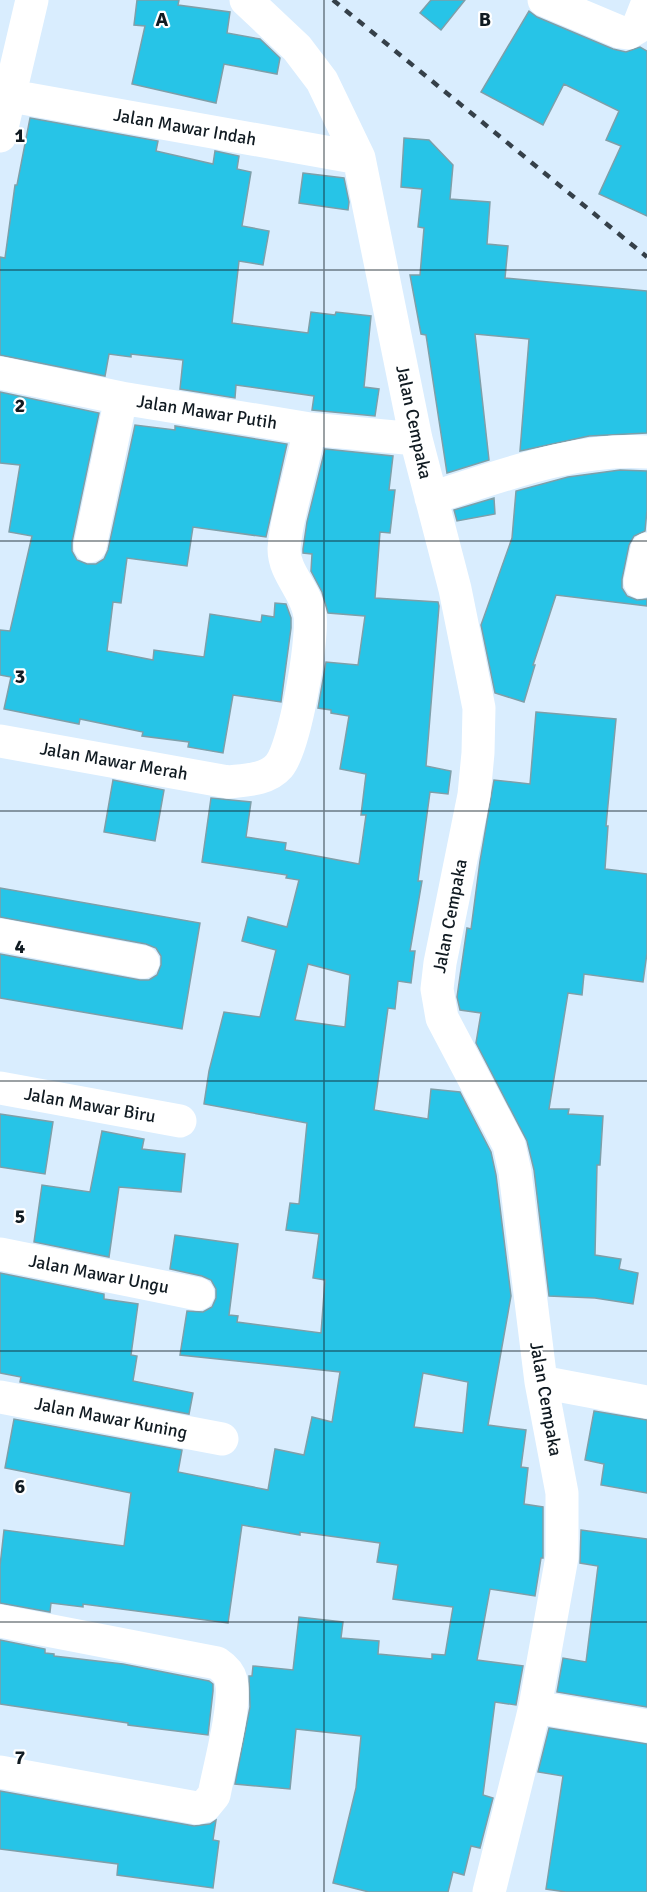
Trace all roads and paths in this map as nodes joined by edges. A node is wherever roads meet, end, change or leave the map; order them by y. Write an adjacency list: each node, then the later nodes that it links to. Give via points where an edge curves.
1 (32, 0): 5 (street)
2 (246, 0): 7 (street, Jalan Cempaka, via 297,48 322,81)
3 (544, 0): 4 (street, via 628,33 638,27)
4 (647, 4)
5 (5, 95): 6 (street); 7 (street, Jalan Mawar Indah)
6 (0, 136)
7 (359, 158): 11 (street, Jalan Cempaka)
8 (0, 373): 9 (street, Jalan Mawar Putih)
9 (122, 398): 10 (street, Jalan Mawar Putih); 14 (street)
10 (310, 429): 11 (street, Jalan Mawar Putih); 17 (street, Jalan Mawar Merah, via 284,549 285,562 305,598 310,634 299,708 285,756 277,768 255,779 228,782)
11 (416, 439): 13 (street, Jalan Cempaka)
12 (647, 452): 13 (street, via 570,457)
13 (431, 498): 24 (street, Jalan Cempaka, via 455,589 479,708 474,795 436,989 442,1018 509,1145)
14 (90, 546)
15 (647, 549): 16 (street)
16 (640, 582)
17 (0, 741)
18 (0, 935): 19 (street)
19 (143, 962)
20 (0, 1088): 21 (street, Jalan Mawar Biru)
21 (180, 1121)
22 (0, 1254): 23 (street, Jalan Mawar Ungu)
23 (198, 1294)
24 (541, 1382): 26 (street); 29 (street, Jalan Cempaka, via 562,1493 562,1557)
25 (0, 1397): 27 (street, Jalan Mawar Kuning)
26 (647, 1402)
27 (222, 1439)
28 (0, 1621): 31 (street, via 217,1663 231,1679 233,1701 214,1795 205,1806 197,1808)
29 (535, 1707): 30 (street); 32 (street, Jalan Cempaka)
30 (647, 1726)
31 (0, 1772)
32 (489, 1892)

